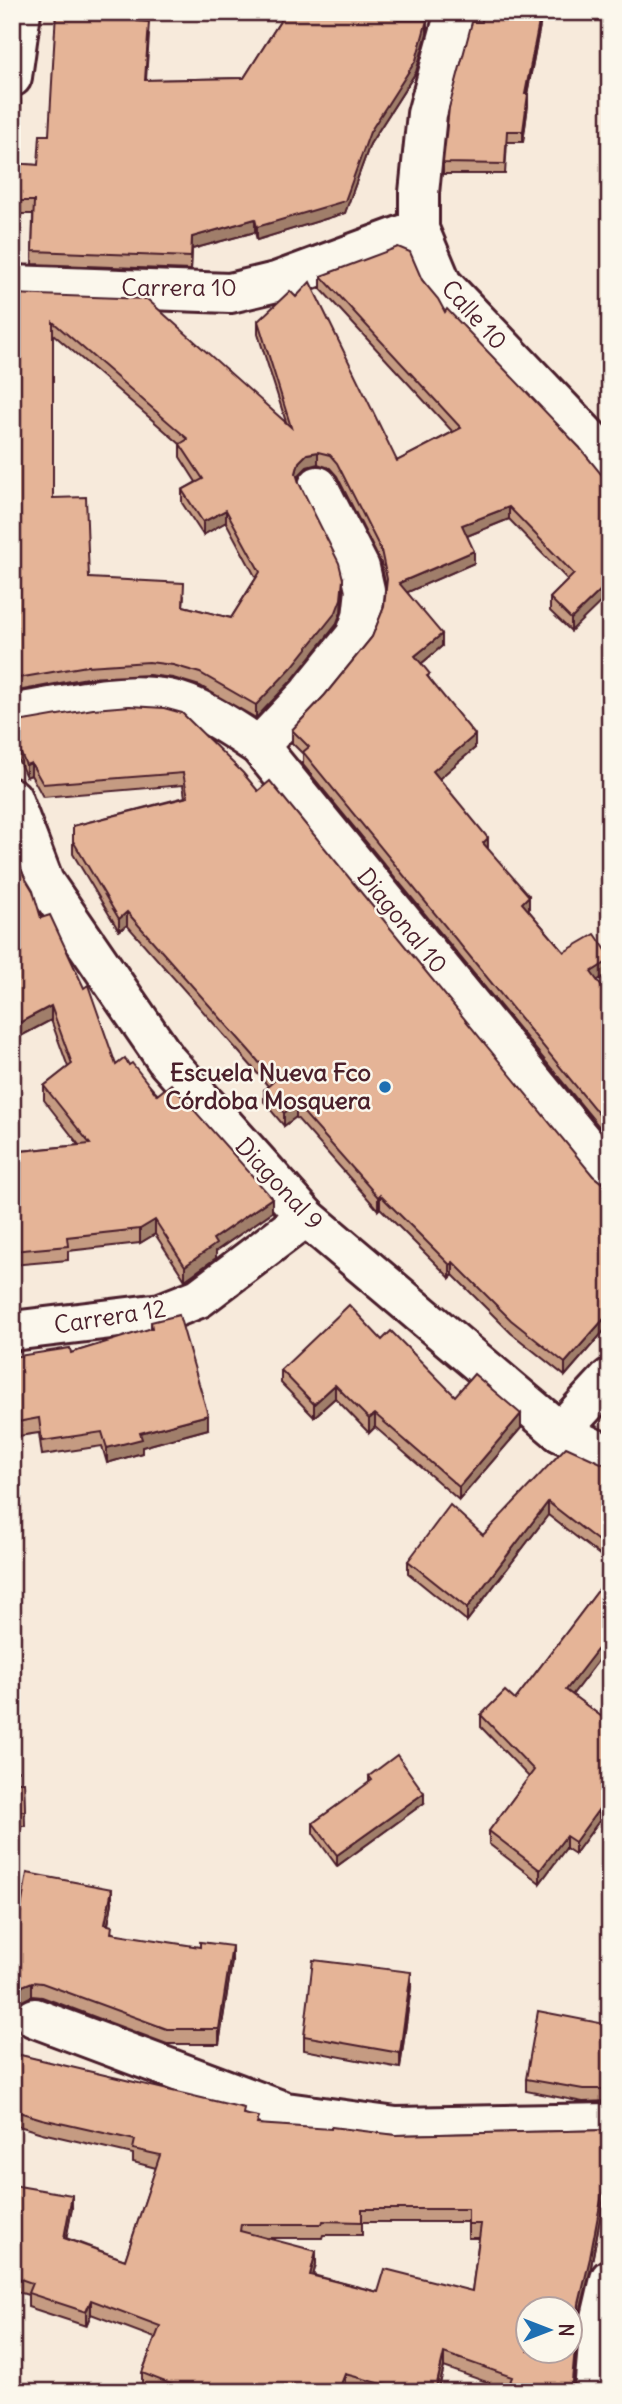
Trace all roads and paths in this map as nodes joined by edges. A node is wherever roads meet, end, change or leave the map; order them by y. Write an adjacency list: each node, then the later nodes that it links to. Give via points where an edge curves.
1 (21, 12): 3 (street)
2 (455, 12): 4 (street, Calle 10, via 427,114)
3 (12, 78)
4 (419, 229): 5 (street, Carrera 10, via 276,282 230,293); 6 (street, Calle 10, via 442,284)
5 (12, 285)
6 (610, 460)
7 (317, 486): 9 (street, via 360,568 365,590 362,617 355,636)
8 (12, 714): 9 (street, Diagonal 10, via 119,696 169,699 216,718)
9 (259, 746): 11 (street, Diagonal 10)
10 (12, 798): 12 (street, Diagonal 9, via 44,882 167,1061)
11 (610, 1175)
12 (306, 1217): 13 (street, Carrera 12, via 199,1298 161,1313); 15 (street, Diagonal 9)
13 (12, 1331)
14 (610, 1378): 15 (street)
15 (560, 1432): 16 (street, Diagonal 9)
16 (610, 1457)
17 (35, 2018): 18 (street, via 286,2112 396,2127)
18 (610, 2123)
19 (610, 2279): 20 (street, via 600,2322)
20 (594, 2392)

